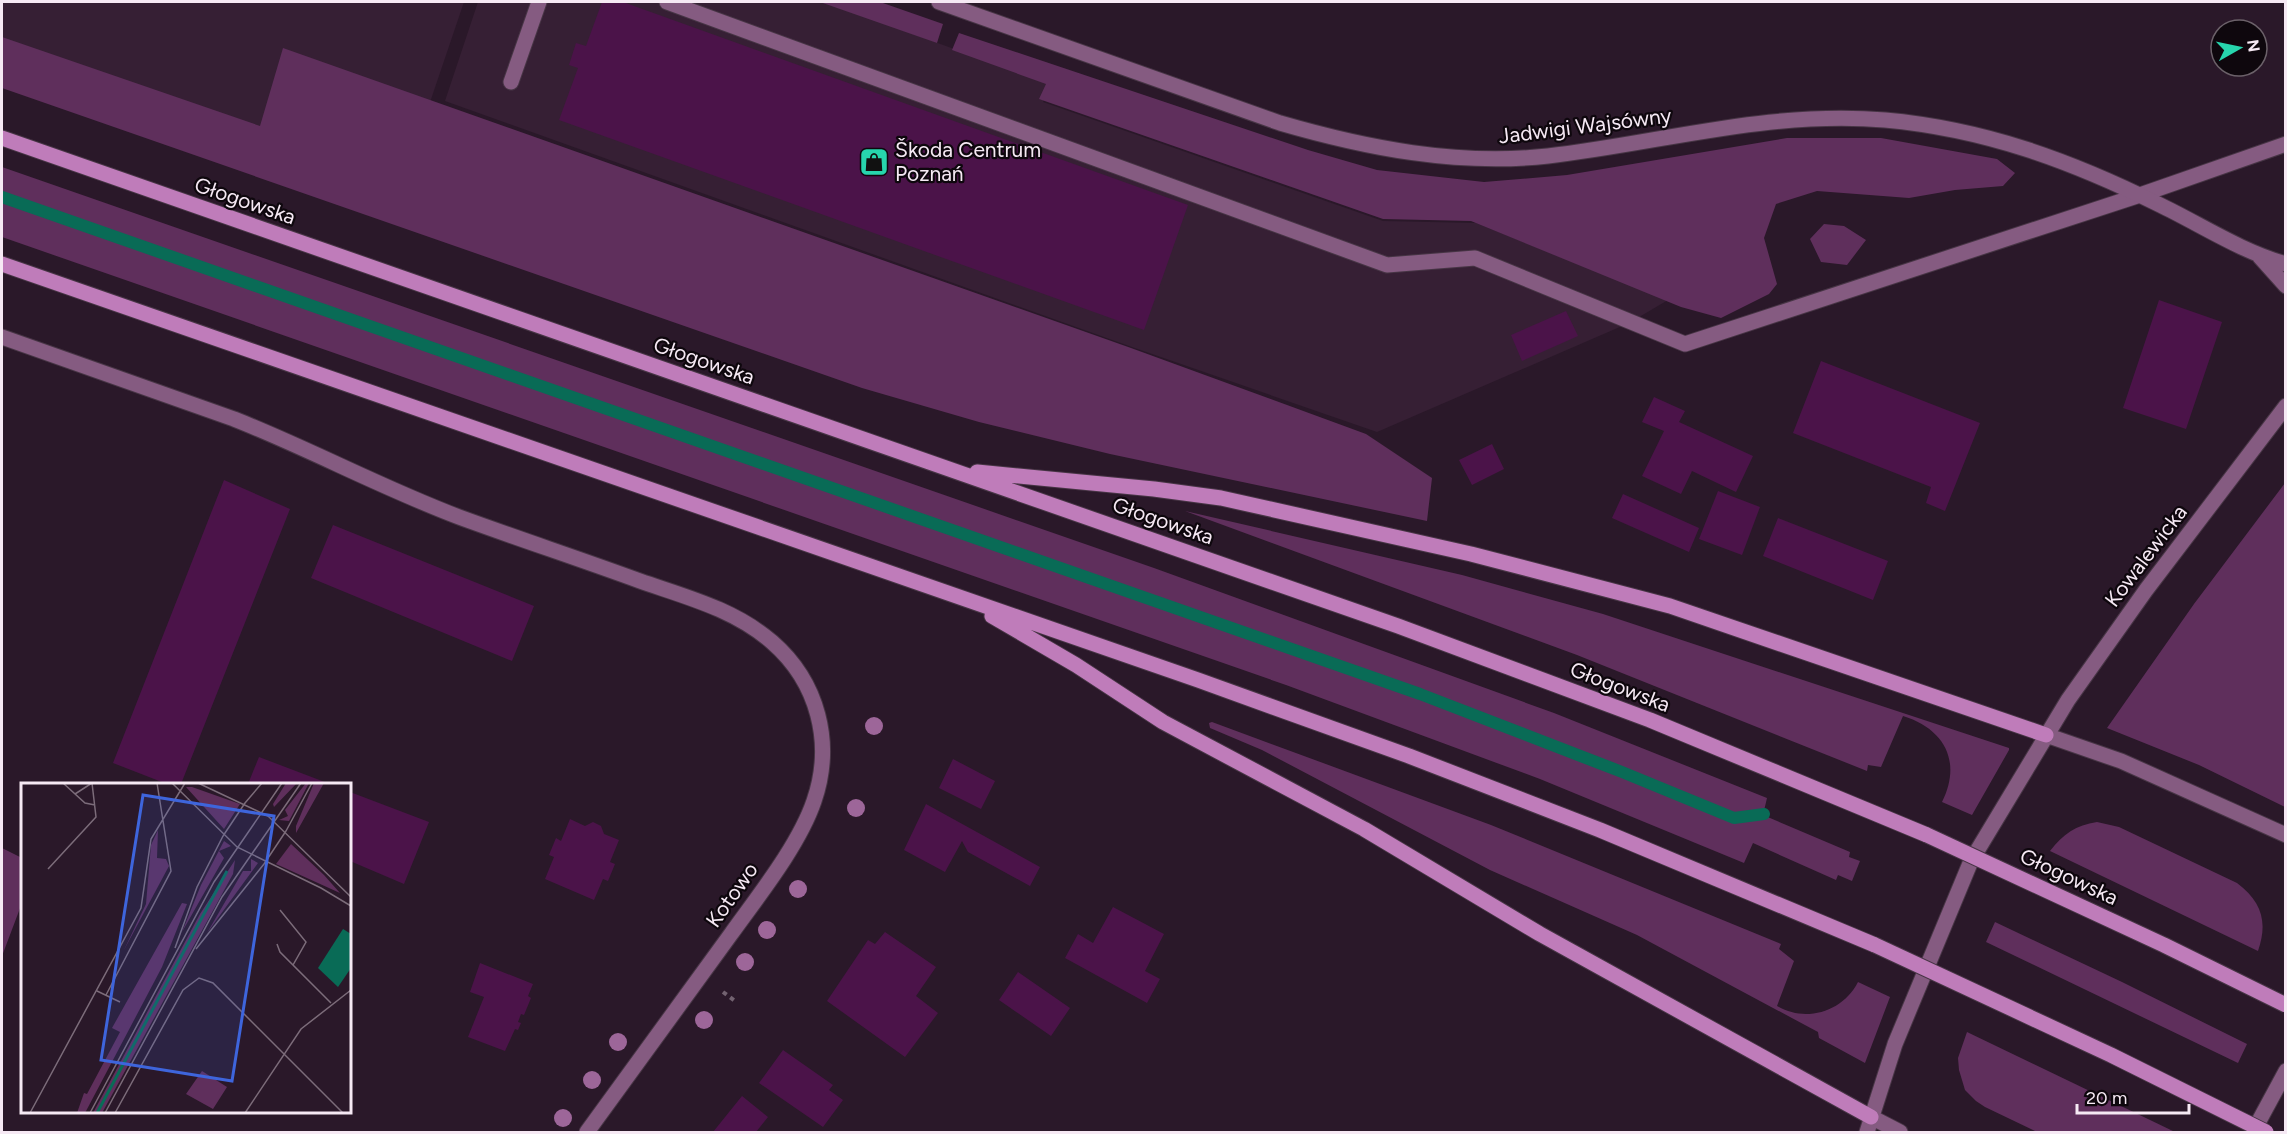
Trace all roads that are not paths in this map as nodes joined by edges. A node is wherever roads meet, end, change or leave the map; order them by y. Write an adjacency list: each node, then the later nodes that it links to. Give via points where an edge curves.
1 (539, 2): 4 (street)
2 (667, 2): 7 (street, via 1387,265 1475,258 1685,344)
3 (939, 2): 7 (street, Jadwigi Wajsówny, via 1280,123 1379,148 1453,157 1515,158 1614,147 1748,123 1792,119 1884,120 1929,125 2021,146 2089,170)
4 (511, 82)
5 (2, 138): 14 (main road, Głogowska)
6 (2286, 144): 7 (street)
7 (2140, 195): 8 (street, Jadwigi Wajsówny)
8 (2260, 257): 10 (street, Jadwigi Wajsówny); 11 (street, Jadwigi Wajsówny)
9 (2, 264): 15 (main road)
10 (2286, 264)
11 (2286, 286)
12 (2, 337): 21 (street, Kotowo, via 271,433 392,491 460,517 702,602 748,624 788,658 808,687 820,720 823,757 810,812 748,909)
13 (2286, 406): 16 (street, Kowalewicka, via 2146,590)
14 (936, 464): 16 (main road, via 1221,498 1470,554 1670,606); 18 (main road, Głogowska, bridge, via 1661,724 1927,835)
15 (944, 592): 20 (main road, via 1024,634 1163,722 1364,829 1540,934); 25 (main road, bridge, via 1473,779 1725,881 1875,945)
16 (2046, 735): 17 (street, via 2121,761); 20 (street, Kowalewicka, via 1971,861 1895,1044)
17 (2286, 835)
18 (2286, 1005)
19 (2286, 1071): 24 (street)
20 (1871, 1117): 22 (street); 23 (street)
21 (587, 1132)
22 (1867, 1132)
23 (1900, 1132)
24 (2253, 1132)
25 (2266, 1132)

